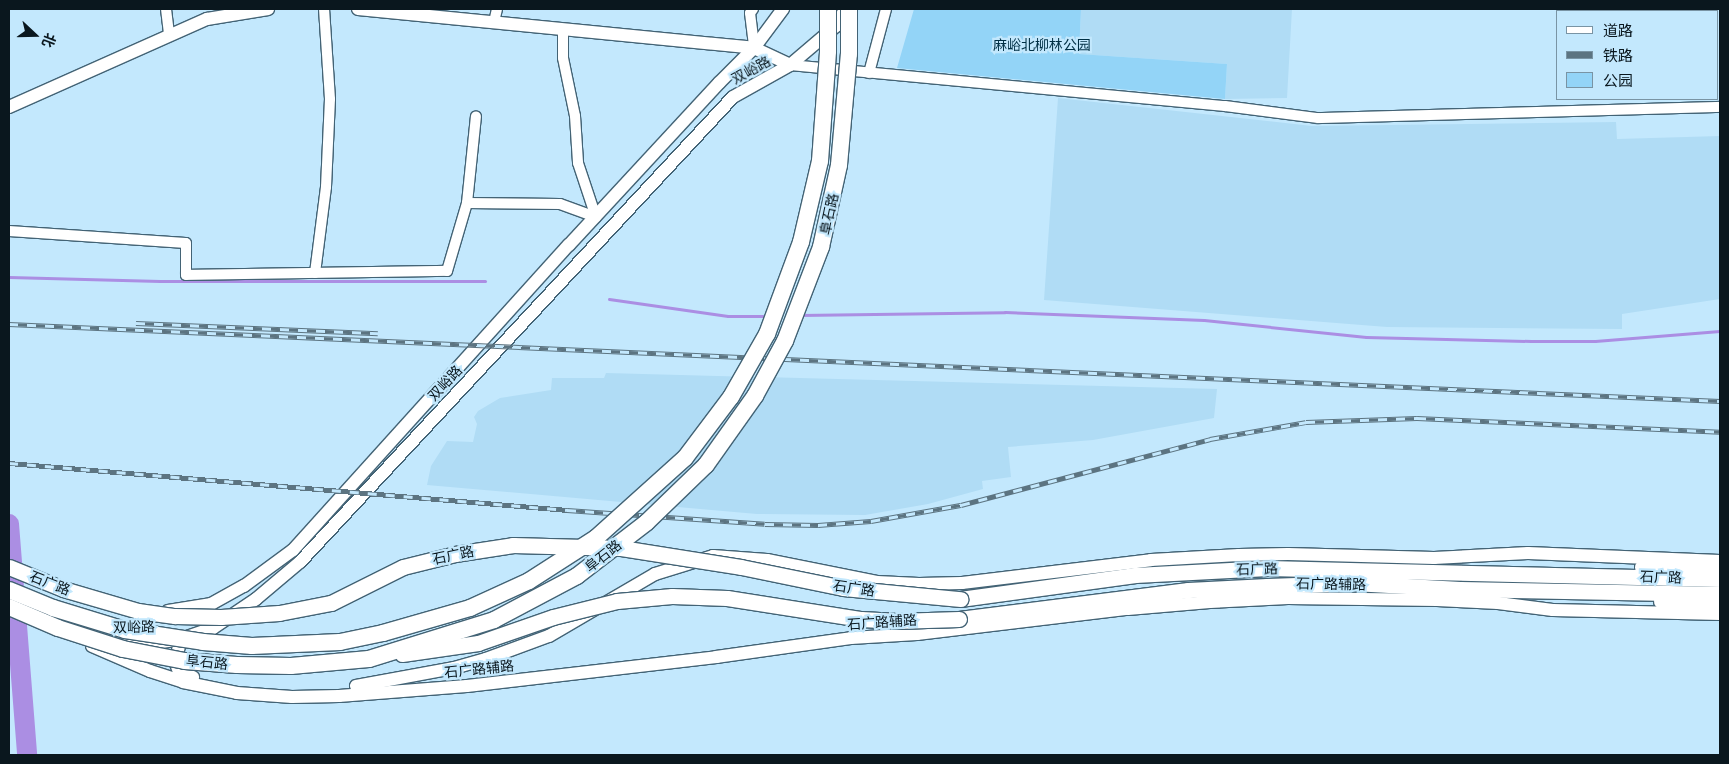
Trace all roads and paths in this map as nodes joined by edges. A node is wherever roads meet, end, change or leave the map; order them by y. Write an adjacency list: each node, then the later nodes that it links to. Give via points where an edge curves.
1 (166, 9): 14 (street)
2 (268, 9): 14 (street, via 207,18)
3 (324, 9): 24 (street, via 330,99 326,187)
4 (358, 9): 12 (street)
5 (496, 9): 12 (street)
6 (753, 9): 15 (street, via 750,13)
7 (784, 9): 15 (street, 双峪路)
8 (828, 9): 32 (highway, 阜石路, bridge, via 820,161 801,242 767,334 731,397 685,458 596,538 529,581 470,608 392,631 340,642 252,646 125,630 53,608)
9 (845, 9): 16 (street, 双峪路, via 836,26)
10 (849, 9): 40 (highway, 阜石路, bridge, via 849,54 839,165 821,247 785,341 755,396 706,465 647,522 577,576 494,620)
11 (886, 9): 17 (street)
12 (494, 22): 13 (street)
13 (563, 29): 15 (street); 22 (street, via 563,58 575,116 578,163)
14 (169, 35): 18 (street)
15 (754, 48): 16 (street); 22 (street, 双峪路)
16 (790, 65): 17 (street); 39 (street, 双峪路, via 733,97 300,562 226,621)
17 (869, 73): 19 (street, via 1225,106 1318,118)
18 (9, 107)
19 (1720, 107)
20 (476, 116): 21 (street)
21 (467, 203): 22 (street, via 560,204); 24 (street, via 447,271)
22 (596, 217): 28 (street, 双峪路, via 293,550 244,586 211,604 148,611 109,606 36,584)
23 (9, 231): 24 (street, via 186,243 186,275)
24 (315, 273)
25 (1720, 561): 41 (street, 石广路辅路, via 1528,553 1434,558 1239,555 1151,560 962,583 919,584 878,582 767,560 713,556 654,574 549,636)
26 (9, 567): 29 (main road, 石广路, bridge, via 63,589 138,612 221,617 279,613 331,603 402,567 513,544 621,548 742,567 843,588 960,599 1135,575 1268,568)
27 (1720, 567): 29 (main road, via 1574,565)
28 (9, 572)
29 (1476, 572): 30 (main road, 石广路)
30 (1720, 579)
31 (1577, 589): 33 (main road, 石广路); 34 (main road); 40 (main road, 石广路, bridge, via 1353,583 1267,586 1188,590 959,619 898,622 727,598 672,596 617,601 553,617 478,643)
32 (9, 590)
33 (1720, 594)
34 (1720, 606)
35 (9, 607): 40 (highway, 阜石路, bridge, via 58,628 123,649 185,661 291,666)
36 (9, 612): 38 (street, 双峪路)
37 (1720, 614): 42 (street, 石广路辅路, via 1553,610 1437,600 1288,598 1210,602 917,634 851,638)
38 (58, 631): 39 (street, 双峪路, via 112,644 147,644); 42 (street, 石广路辅路, via 150,671 183,682 237,693 339,696)
39 (181, 639): 41 (street, 石广路辅路, via 175,661 179,672 232,686 273,691 371,685)
40 (369, 659)
41 (486, 659): 42 (street, via 484,673)
42 (489, 683)

